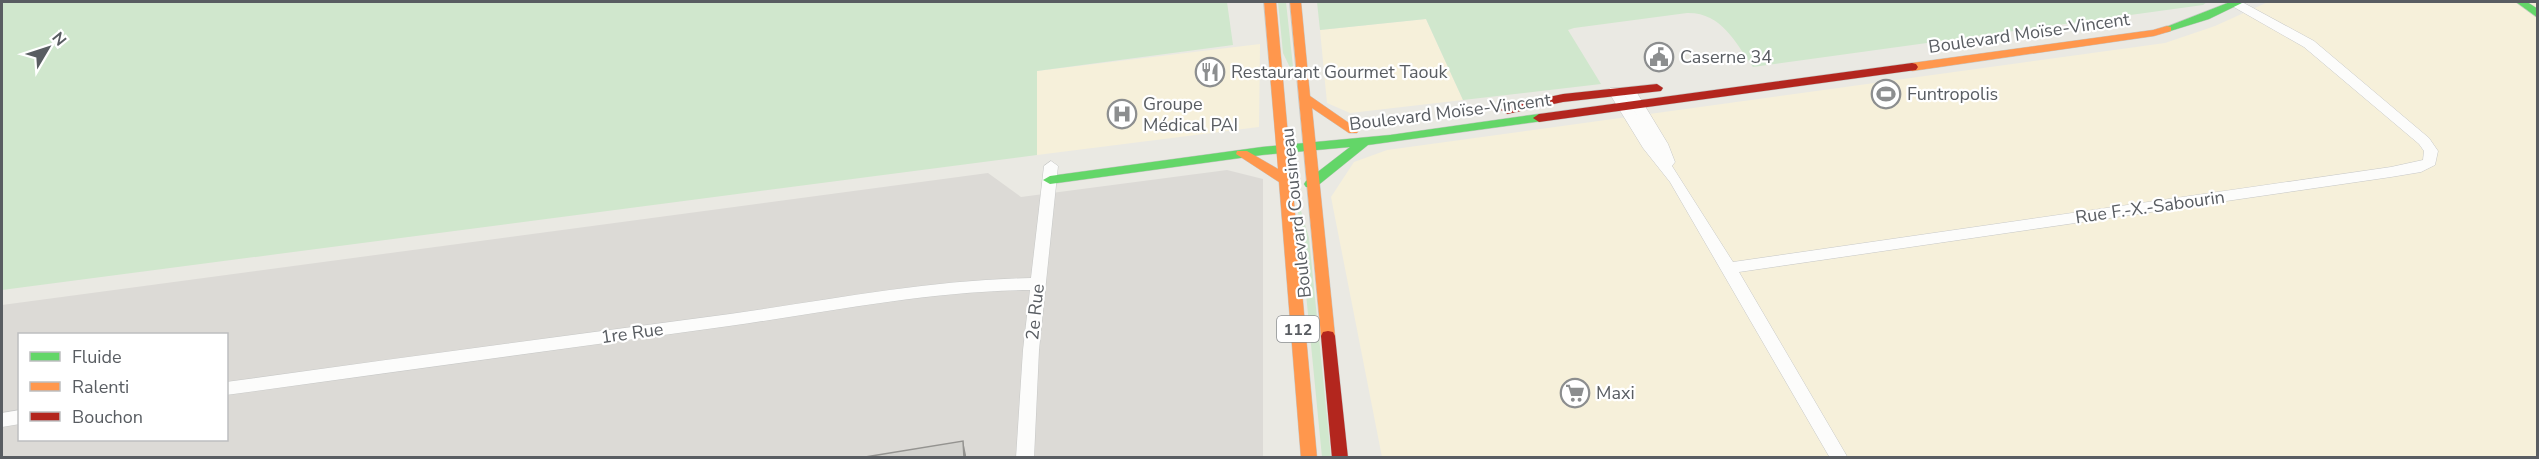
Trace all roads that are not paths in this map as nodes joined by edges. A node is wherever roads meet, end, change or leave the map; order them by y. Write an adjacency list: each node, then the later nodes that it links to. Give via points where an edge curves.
1 (1270, 2): 12 (street, Boulevard Cousineau / 112)
2 (1295, 2): 8 (street, Boulevard Cousineau / 112)
3 (2521, 2): 5 (street)
4 (2234, 4): 6 (street, Boulevard Moïse-Vincent, via 2154,33); 18 (street, Rue F.-X.-Sabourin, via 2334,66 2424,141 2431,151 2430,162 2416,168)
5 (2538, 15)
6 (1854, 75): 7 (street, Boulevard Moïse-Vincent, via 1792,70); 9 (street, Boulevard Moïse-Vincent)
7 (1622, 91): 9 (street); 10 (street, Boulevard Moïse-Vincent)
8 (1305, 98): 10 (street); 11 (street, Boulevard Cousineau / 112)
9 (1631, 106): 13 (street, Boulevard Moïse-Vincent); 18 (street, via 1648,145 1675,179)
10 (1353, 130): 11 (street, Boulevard Moïse-Vincent)
11 (1307, 141): 12 (street, Boulevard Moïse-Vincent); 13 (street, Boulevard Moïse-Vincent); 17 (street, Boulevard Cousineau / 112)
12 (1282, 143): 14 (street, Boulevard Moïse-Vincent); 15 (street, Boulevard Moïse-Vincent); 16 (street, Boulevard Cousineau / 112)
13 (1364, 143): 17 (street)
14 (1242, 154): 15 (street, Boulevard Moïse-Vincent); 16 (street)
15 (1051, 173): 19 (street, 2e Rue)
16 (1286, 180): 24 (street, Boulevard Cousineau / 112)
17 (1311, 184): 25 (street, Boulevard Cousineau / 112)
18 (1729, 268): 26 (street)
19 (1038, 284): 20 (street, 1re Rue, via 917,290); 23 (street, 2e Rue)
20 (228, 389)
21 (18, 417): 22 (street)
22 (2, 420)
23 (1025, 458)
24 (1309, 458)
25 (1340, 458)
26 (1839, 458)

